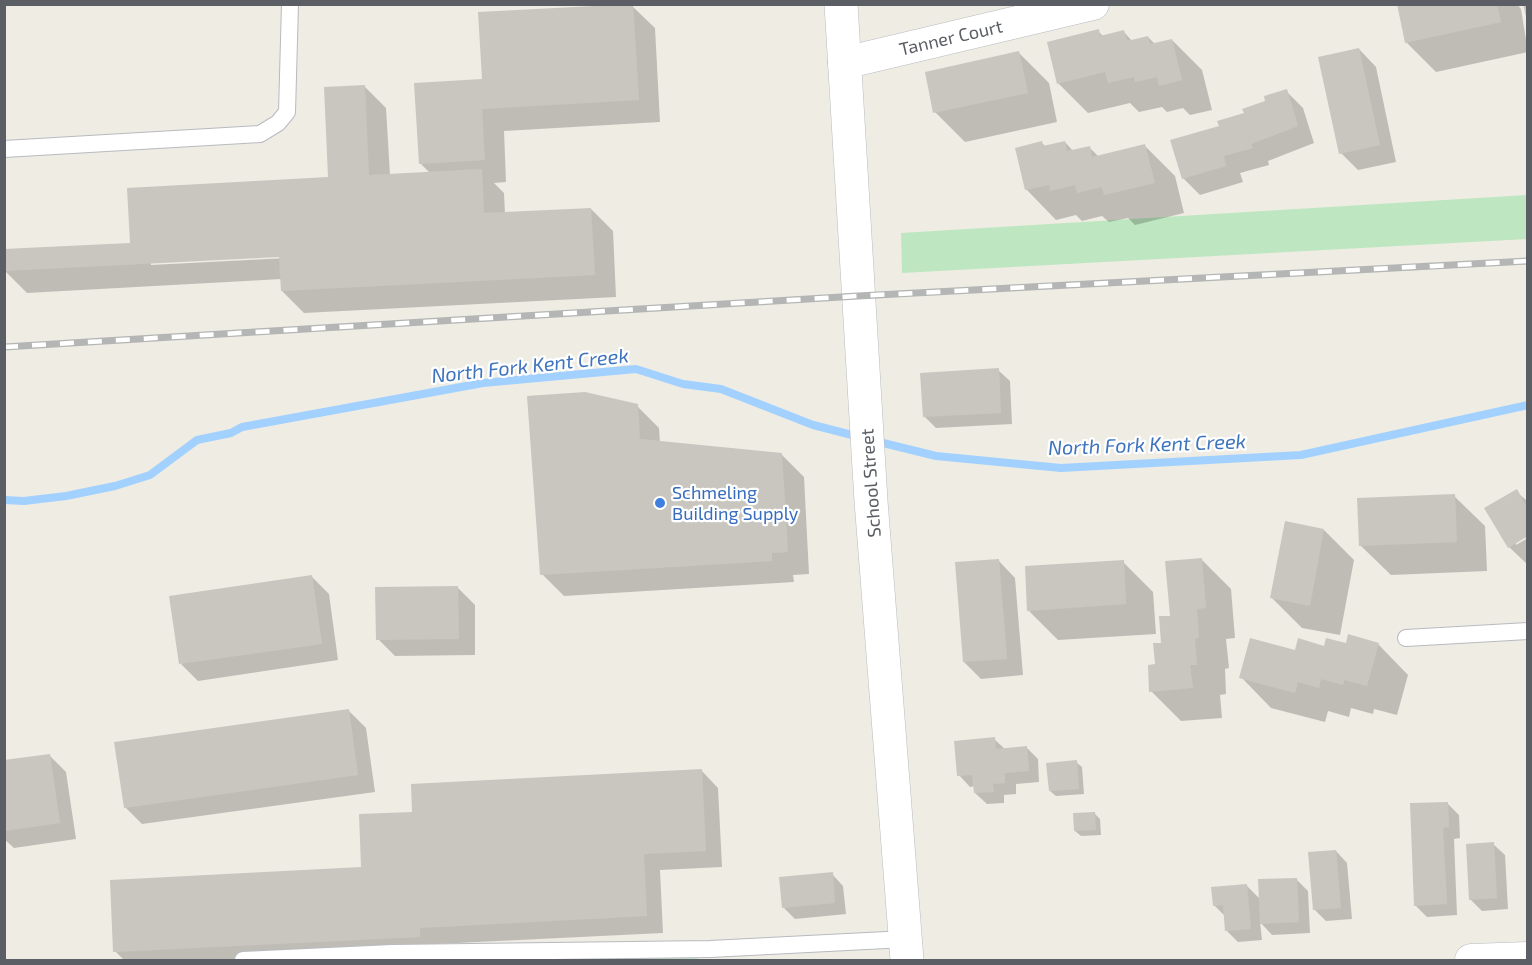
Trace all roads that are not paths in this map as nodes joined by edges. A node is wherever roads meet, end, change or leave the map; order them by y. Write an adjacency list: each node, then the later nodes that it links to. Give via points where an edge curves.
1 (290, 4): 5 (lane, via 287,112 260,134)
2 (841, 4): 4 (main road, School Street)
3 (1093, 4): 4 (street, Tanner Court)
4 (844, 63): 8 (main road, School Street, via 872,501)
5 (4, 149)
6 (1527, 631): 7 (lane)
7 (1406, 638)
8 (907, 950): 10 (lane, via 393,953)
9 (1527, 957): 11 (street)
10 (243, 960)
11 (1471, 960)

